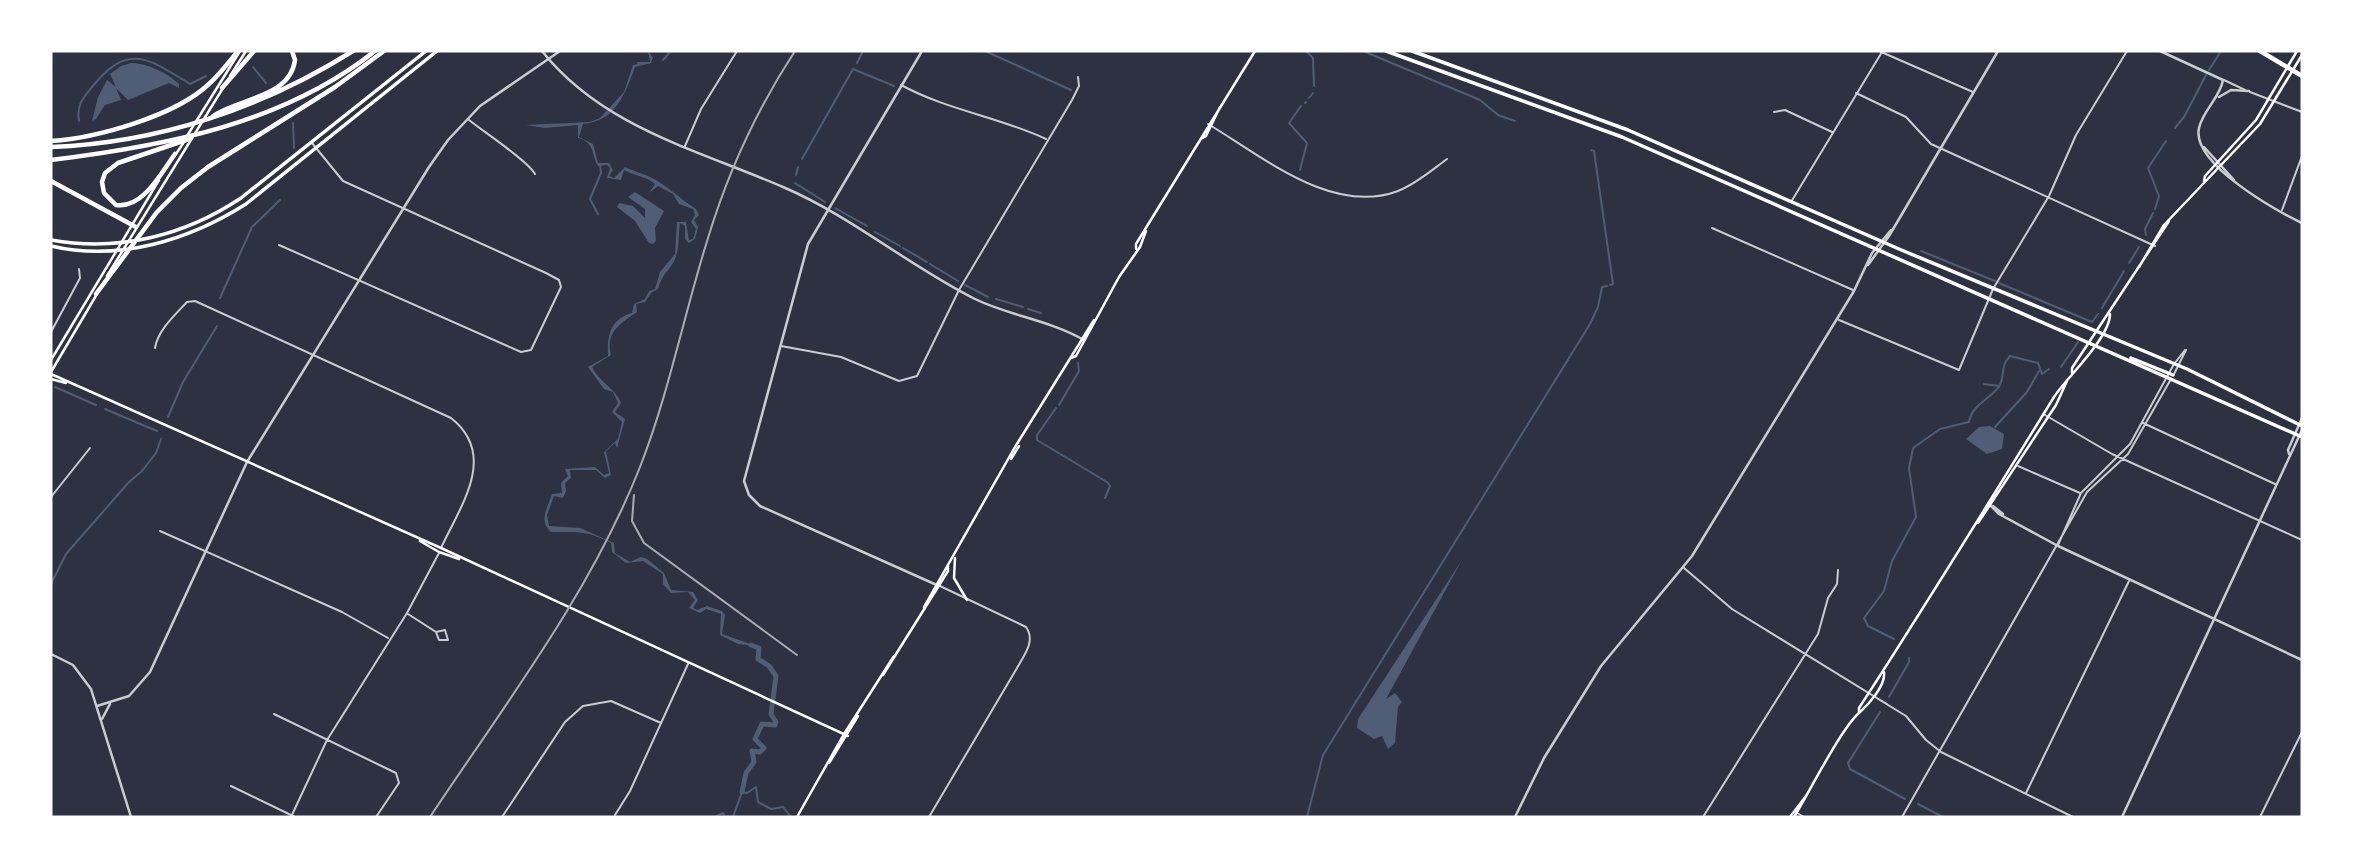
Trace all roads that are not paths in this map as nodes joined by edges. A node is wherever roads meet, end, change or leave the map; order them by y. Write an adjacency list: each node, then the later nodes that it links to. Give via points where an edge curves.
1 (239, 51): 43 (highway, via 209,85 183,101 111,130); 49 (main road)
2 (246, 51): 30 (main road)
3 (254, 51): 30 (highway)
4 (292, 51): 38 (highway, via 295,60 288,79)
5 (353, 51): 38 (highway, via 301,83)
6 (375, 51): 41 (highway, via 305,95)
7 (384, 51): 72 (highway, via 181,188)
8 (426, 51): 44 (main road)
9 (437, 51): 47 (main road)
10 (542, 51): 24 (street)
11 (560, 51): 24 (street)
12 (737, 51): 45 (street, via 701,108)
13 (922, 51): 29 (street)
14 (1255, 51): 39 (main road)
15 (1386, 51): 71 (main road, via 1595,126)
16 (1412, 51): 59 (main road, via 1597,119)
17 (1880, 51): 32 (street); 33 (street)
18 (1998, 51): 32 (street)
19 (2127, 51): 58 (street, via 2076,135)
20 (2160, 51): 28 (street)
21 (2260, 51): 25 (highway)
22 (2298, 51): 25 (main road)
23 (2301, 57): 25 (main road)
24 (548, 59): 37 (street); 45 (street, via 625,122)
25 (2292, 69): 26 (highway); 53 (main road, via 2242,138); 54 (main road, via 2270,110)
26 (2302, 76)
27 (1078, 77): 42 (street, via 1079,86)
28 (2224, 80): 31 (street); 34 (street)
29 (901, 85): 42 (street); 61 (street)
30 (222, 88): 64 (main road)
31 (2249, 91): 34 (street, via 2231,90); 36 (street)
32 (1973, 92): 48 (street)
33 (1856, 93): 40 (street); 48 (street, via 1904,116 1925,140)
34 (2216, 99): 53 (street, via 2199,127 2199,139)
35 (1774, 112): 40 (street, via 1785,110)
36 (2302, 112)
37 (467, 119): 55 (street, via 529,164); 60 (street)
38 (207, 120): 46 (highway, via 143,135)
39 (1210, 125): 51 (street, via 1318,188 1342,197 1368,198 1399,190); 83 (main road)
40 (1833, 132): 59 (street)
41 (202, 133): 49 (highway, via 110,167 102,182 104,193 116,205 133,204); 52 (highway, via 133,150)
42 (1047, 140): 76 (street)
43 (51, 141)
44 (312, 143): 47 (street); 66 (main road, via 241,198 196,225 112,244)
45 (685, 146): 61 (street, via 785,188)
46 (51, 147)
47 (316, 148): 60 (street, via 343,181); 70 (main road, via 246,204 194,232 138,248)
48 (1940, 148): 58 (street); 67 (street)
49 (176, 155): 64 (main road)
50 (2302, 156): 62 (street)
51 (1447, 159)
52 (51, 160)
53 (2218, 162): 54 (street); 57 (main road)
54 (2222, 166): 57 (main road); 62 (street, via 2255,199)
55 (535, 174)
56 (51, 181): 64 (highway)
57 (2204, 181): 69 (main road)
58 (2049, 196): 69 (street); 75 (street)
59 (1791, 203): 67 (main road)
60 (402, 209): 74 (street); 74 (street, via 559,280 561,288 531,350 517,351)
61 (826, 211): 76 (street); 85 (street, via 805,253)
62 (2281, 213): 63 (street)
63 (2302, 223)
64 (134, 226): 72 (main road); 88 (main road)
65 (1712, 228): 77 (street)
66 (51, 240)
67 (1883, 242): 71 (street); 75 (main road)
68 (279, 245): 74 (street)
69 (2153, 245): 82 (main road)
70 (51, 246)
71 (1877, 251): 77 (street); 79 (main road)
72 (122, 256): 78 (highway)
73 (79, 269): 81 (street, via 80,278)
74 (359, 279): 87 (street)
75 (1993, 289): 79 (street); 82 (main road)
76 (959, 290): 83 (street); 85 (street, via 919,373 908,380 894,380 841,357)
77 (1854, 291): 80 (street)
78 (96, 294): 90 (main road)
79 (1989, 298): 80 (street, via 1959,370); 84 (main road)
80 (1836, 318): 114 (street)
81 (51, 332)
82 (2099, 333): 84 (main road); 89 (main road)
83 (1083, 340): 113 (main road)
84 (2092, 342): 91 (main road); 92 (main road)
85 (780, 346): 117 (street, via 745,471 749,495 762,507)
86 (155, 348): 87 (street, via 159,336 190,301)
87 (312, 355): 101 (street); 111 (street, via 444,414 467,434 476,458 473,479)
88 (51, 360)
89 (2176, 365): 91 (street); 96 (main road)
90 (51, 375): 101 (main road)
91 (2170, 376): 94 (street); 95 (street); 97 (main road)
92 (2046, 415): 99 (street); 102 (main road); 106 (main road)
93 (2302, 418): 96 (street)
94 (2142, 423): 95 (street); 99 (street)
95 (2146, 424): 100 (street); 103 (street)
96 (2301, 427): 97 (street); 97 (street)
97 (2299, 436): 103 (street)
98 (90, 448): 105 (street)
99 (2119, 457): 100 (street); 104 (street)
100 (2123, 459): 107 (street); 110 (street, via 2087,492)
101 (247, 462): 111 (main road); 112 (street)
102 (2017, 466): 104 (street); 106 (main road)
103 (2275, 484): 107 (street)
104 (2081, 493): 110 (street)
105 (51, 497)
106 (1989, 505): 110 (street); 127 (main road)
107 (2258, 520): 109 (street); 120 (street)
108 (160, 530): 112 (street)
109 (2302, 540)
110 (2058, 546): 116 (street); 139 (street)
111 (440, 550): 119 (street); 126 (main road)
112 (206, 552): 122 (street, via 342,612); 130 (street, via 143,684 130,696)
113 (955, 555): 117 (main road); 118 (main road, via 954,578)
114 (1683, 567): 123 (street, via 1727,606); 150 (street, via 1601,666 1544,758)
115 (1838, 570): 123 (street, via 1818,634)
116 (2129, 580): 120 (street); 141 (street)
117 (937, 585): 118 (street); 137 (main road)
118 (967, 600): 149 (street, via 1026,627 1030,643)
119 (407, 613): 121 (street); 122 (street)
120 (2213, 618): 125 (street); 155 (street)
121 (436, 632)
122 (389, 639): 138 (street)
123 (1805, 653): 128 (street); 151 (street)
124 (51, 654): 131 (street, via 79,671)
125 (2302, 660)
126 (688, 664): 135 (street); 137 (main road)
127 (1884, 672): 128 (main road); 129 (main road)
128 (1869, 693): 129 (street); 132 (main road)
129 (1874, 696): 132 (main road); 139 (street, via 1911,719)
130 (113, 702): 131 (street); 134 (street)
131 (97, 706): 134 (street)
132 (1859, 712): 143 (main road)
133 (274, 714): 138 (street)
134 (101, 722): 144 (street)
135 (661, 723): 142 (street, via 631,791); 147 (street, via 611,701 583,706 565,722)
136 (2302, 733): 156 (street)
137 (846, 735): 148 (main road)
138 (327, 740): 145 (street); 146 (street, via 398,776 399,783)
139 (1941, 752): 141 (street); 153 (street)
140 (231, 786): 145 (street)
141 (2025, 794): 154 (street)
142 (615, 815)
143 (1794, 816): 152 (street)
144 (131, 817)
145 (293, 817)
146 (376, 817)
147 (502, 817)
148 (797, 817)
149 (929, 817)
150 (1515, 817)
151 (1703, 817)
152 (1804, 817)
153 (1902, 817)
154 (2073, 817)
155 (2122, 817)
156 (2260, 817)

